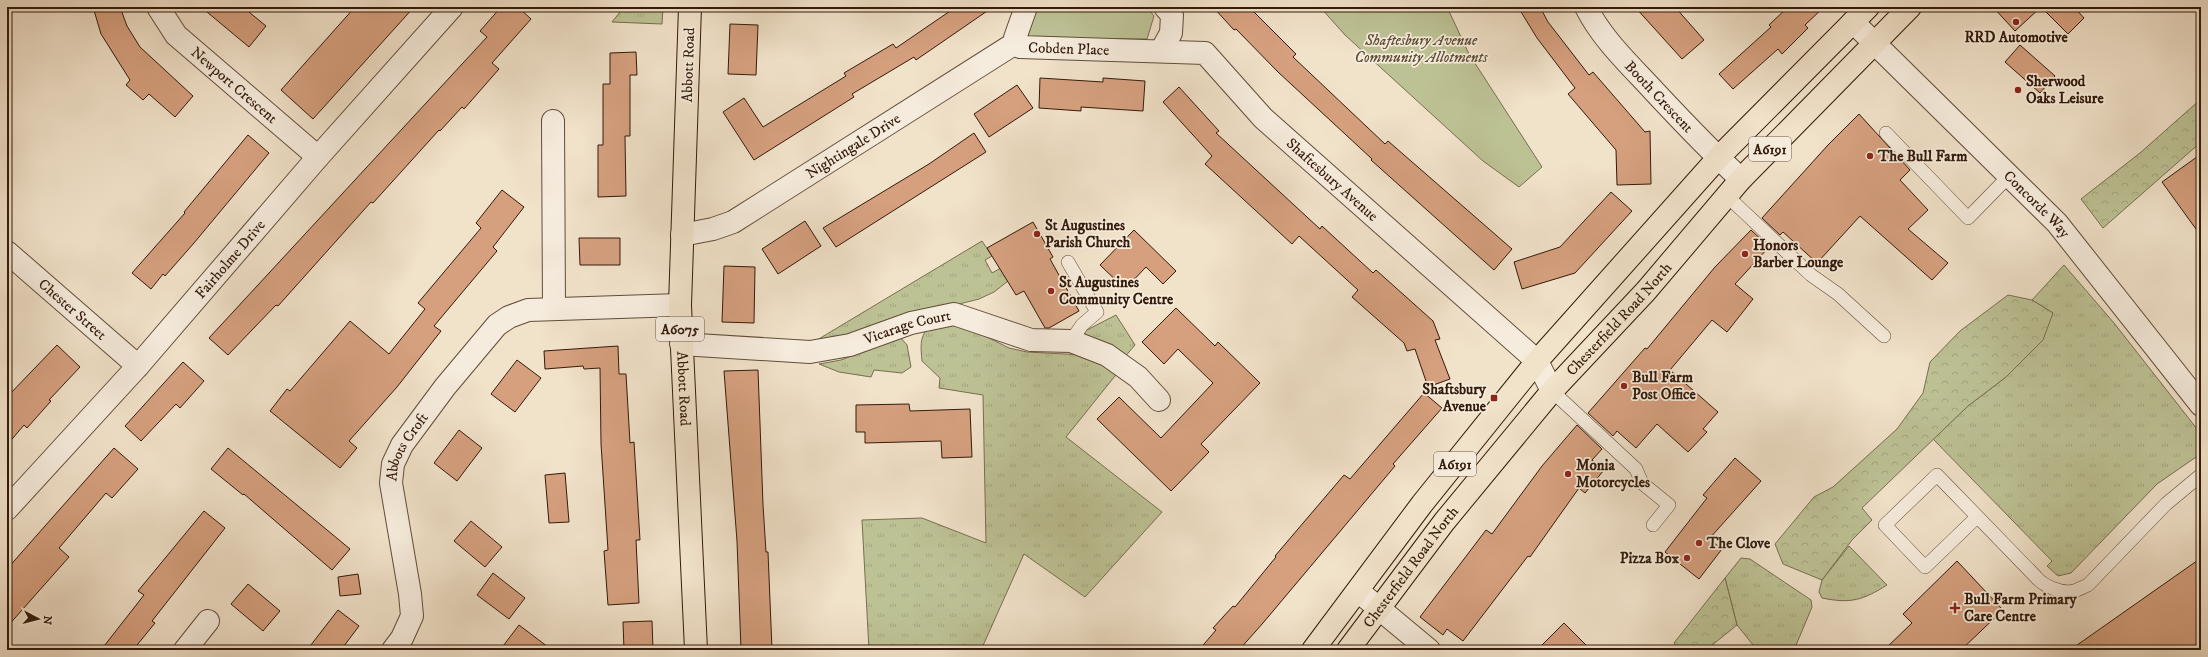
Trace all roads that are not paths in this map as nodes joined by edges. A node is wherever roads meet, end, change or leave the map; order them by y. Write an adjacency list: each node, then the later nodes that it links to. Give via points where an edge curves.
1 (158, 7): 14 (street, Newport Crescent, via 176,35)
2 (452, 7): 14 (street, Fairholme Drive)
3 (690, 7): 19 (main road, Abbott Road / A6075)
4 (1026, 7): 9 (street, Cobden Place, via 1015,38)
5 (1165, 7): 11 (street, via 1172,16 1171,34)
6 (1586, 7): 15 (street, Booth Crescent, via 1593,21 1623,58)
7 (1910, 7): 10 (main road, Chesterfield Road North / A6191)
8 (1862, 12): 10 (street, Concorde Way); 15 (main road, Chesterfield Road North / A6191)
9 (1017, 42): 11 (street, Cobden Place, via 1020,47); 19 (street, Nightingale Drive, via 734,222)
10 (1874, 43): 16 (street, Concorde Way); 17 (main road, Chesterfield Road North / A6191)
11 (1161, 51): 27 (street, Shaftesbury Avenue, via 1205,52 1263,118)
12 (553, 121): 23 (street)
13 (1886, 133): 16 (lane, via 1968,218)
14 (318, 157): 28 (street, Fairholme Drive)
15 (1718, 158): 17 (street, Booth Crescent); 27 (main road, Chesterfield Road North / A6191)
16 (2009, 176): 31 (street, Concorde Way, via 2057,223)
17 (1741, 179): 18 (main road, Chesterfield Road North / A6191)
18 (1727, 196): 24 (lane, via 1811,275 1838,294); 29 (main road, Chesterfield Road North / A6191, via 1646,291)
19 (682, 235): 22 (main road, Abbott Road / A6075)
20 (7, 252): 28 (street, Chester Street)
21 (1068, 262): 25 (lane, via 1097,312 1082,325)
22 (680, 305): 23 (street, Abbots Croft); 26 (main road, Abbott Road / A6075)
23 (554, 308): 40 (street, Abbots Croft, via 528,310 497,325 432,404 402,445 393,464 391,483 412,616 402,638)
24 (1884, 336)
25 (1071, 341): 26 (street, Vicarage Court, via 1031,340 954,314 911,323 850,345 810,352); 30 (street, Vicarage Court, via 1106,355 1138,377)
26 (681, 344): 41 (main road, Abbott Road / A6075)
27 (1537, 361): 29 (street); 36 (main road, Chesterfield Road North / A6191, via 1422,504)
28 (138, 366): 33 (street, Fairholme Drive)
29 (1552, 391): 35 (lane, via 1636,470 1642,483 1669,504); 37 (main road, Chesterfield Road North / A6191, via 1444,522)
30 (1160, 400)
31 (2201, 405)
32 (2201, 475): 34 (lane, via 2166,504 2088,585 2072,592 2055,590 2038,580)
33 (7, 509)
34 (1977, 517): 34 (lane, via 1937,475 1885,525 1925,567)
35 (1653, 524)
36 (1358, 591): 37 (street); 42 (main road, Chesterfield Road North / A6191)
37 (1380, 609): 43 (main road, Chesterfield Road North / A6191); 44 (street)
38 (208, 621): 39 (street)
39 (189, 648)
40 (393, 650)
41 (696, 650)
42 (1313, 650)
43 (1348, 650)
44 (1429, 650)

